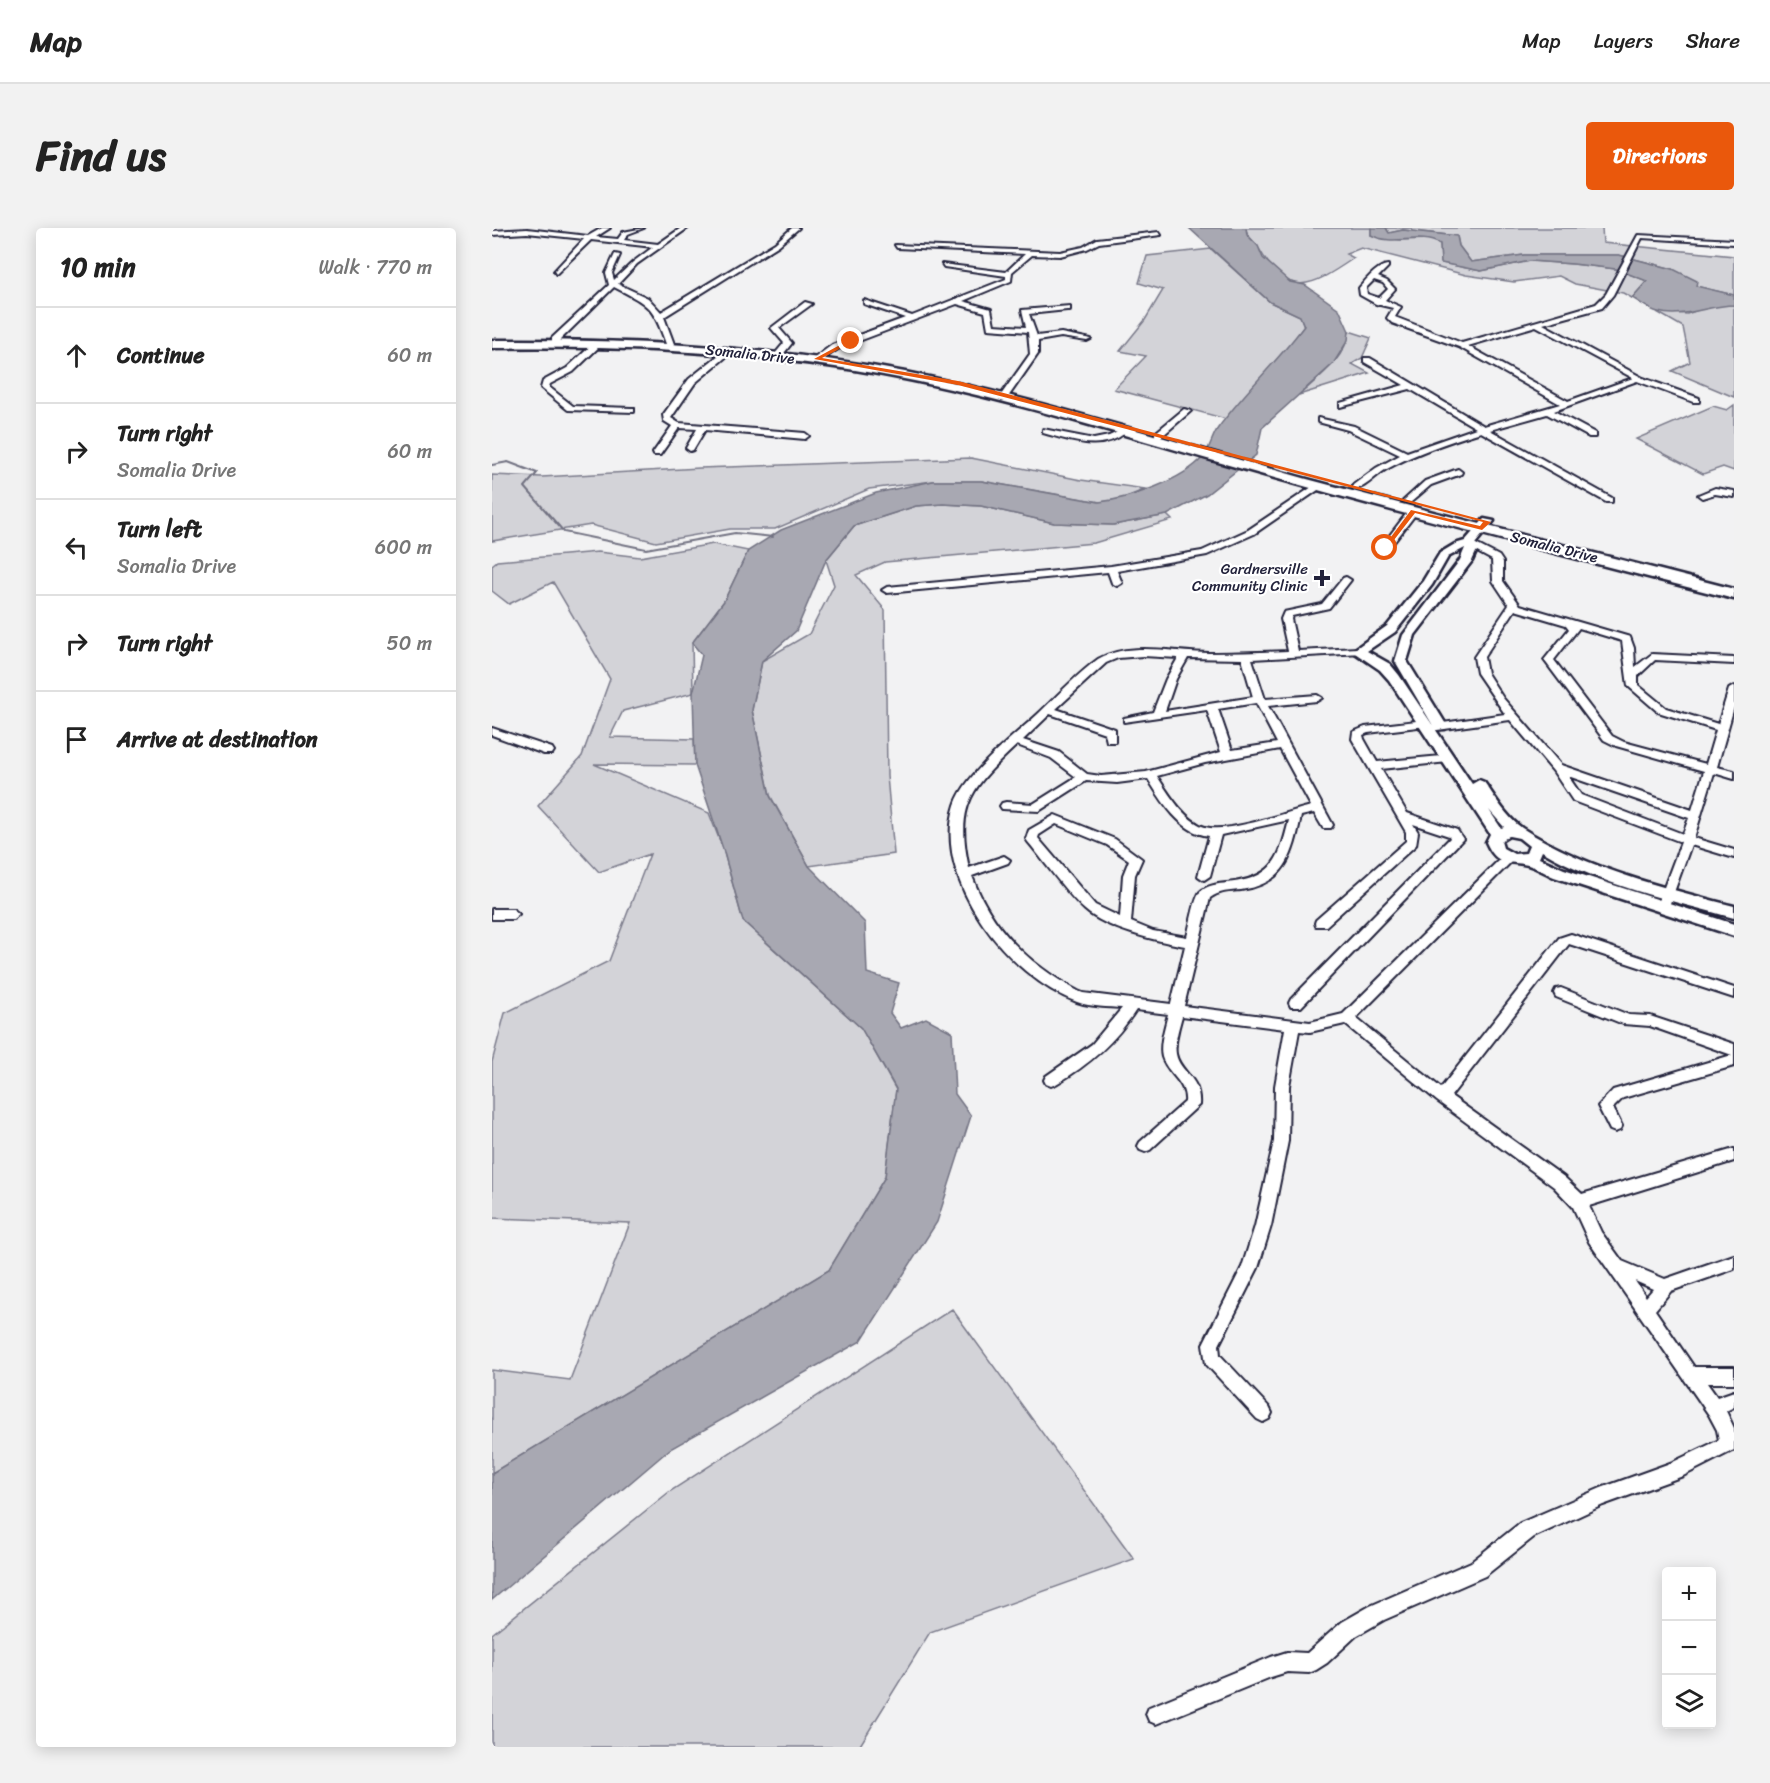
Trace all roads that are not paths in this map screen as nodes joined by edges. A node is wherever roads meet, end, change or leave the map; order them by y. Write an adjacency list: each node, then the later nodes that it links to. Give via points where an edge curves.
1 (607, 228): 8 (street)
2 (641, 228): 10 (street, via 625,233)
3 (685, 228): 12 (street)
4 (796, 228): 27 (street, via 777,244)
5 (1701, 228): 9 (street)
6 (492, 233): 8 (street, via 526,231)
7 (1159, 234): 14 (street, via 1097,241 1065,254)
8 (588, 239): 10 (street); 18 (street)
9 (1701, 240): 11 (street); 29 (street, via 1638,238 1609,295 1593,309)
10 (620, 242): 12 (street)
11 (1734, 242)
12 (658, 246): 21 (street)
13 (897, 246): 14 (street)
14 (1029, 254): 19 (street, via 1009,270)
15 (617, 255): 21 (street, via 609,273)
16 (944, 265): 19 (street)
17 (1386, 266): 20 (street)
18 (556, 272)
19 (1010, 275): 22 (street, via 1009,280)
20 (1372, 276): 24 (street, via 1362,292); 24 (street, via 1392,289)
21 (611, 284): 27 (street, via 645,300); 33 (street)
22 (955, 301): 28 (street); 30 (street, via 988,311 991,327)
23 (867, 302): 28 (street)
24 (1379, 302): 37 (street, via 1397,308 1391,318 1395,321 1424,327)
25 (808, 304): 39 (street, via 775,328 788,343)
26 (1067, 308): 30 (street, via 1028,310)
27 (660, 316): 36 (street)
28 (912, 318): 40 (street, via 835,347)
29 (1537, 324): 37 (street); 42 (street, via 1637,376)
30 (1032, 330): 31 (street)
31 (1035, 339): 32 (street, via 1061,335); 44 (street, via 1032,359)
32 (1087, 339)
33 (555, 340): 34 (main road, Somalia Drive); 36 (main road, Somalia Drive)
34 (492, 342): 35 (main road, Somalia Drive)
35 (598, 344): 36 (main road, Somalia Drive); 48 (street, via 570,370 546,383 545,388 571,408)
36 (669, 345): 38 (main road, Somalia Drive); 39 (main road, Somalia Drive)
37 (1462, 345): 46 (street)
38 (728, 352): 52 (street, via 692,381 667,415); 56 (main road, Somalia Drive, via 904,375)
39 (778, 355): 40 (main road, Somalia Drive)
40 (817, 359): 44 (main road, Somalia Drive, via 911,373)
41 (1367, 360): 43 (street)
42 (1638, 380): 45 (street); 46 (street)
43 (1411, 386): 47 (street); 54 (street)
44 (1005, 395): 57 (main road, Somalia Drive)
45 (1696, 400)
46 (1567, 404): 50 (street)
47 (1343, 405)
48 (631, 410)
49 (1187, 411): 57 (street)
50 (1548, 411): 54 (street); 58 (street)
51 (1321, 420): 63 (street, via 1351,428)
52 (676, 425): 53 (street); 62 (street)
53 (703, 427): 59 (street); 60 (street)
54 (1483, 429): 63 (street); 70 (street)
55 (1046, 431): 56 (street, via 1096,443)
56 (1122, 432): 61 (main road, Somalia Drive)
57 (1158, 435): 61 (main road, Somalia Drive)
58 (1592, 435)
59 (805, 436)
60 (690, 448)
61 (1194, 448): 64 (main road, Somalia Drive)
62 (657, 453)
63 (1404, 454): 67 (street, via 1378,468)
64 (1259, 465): 66 (main road, Somalia Drive); 67 (main road, Somalia Drive)
65 (1458, 472): 71 (street, via 1428,483)
66 (1318, 486): 71 (main road, Somalia Drive); 75 (street, via 1251,532 1219,547 1171,560)
67 (1356, 487): 71 (main road, Somalia Drive)
68 (1734, 494): 69 (street, via 1715,491)
69 (1702, 495)
70 (1609, 500)
71 (1410, 506): 72 (main road, Somalia Drive); 74 (street)
72 (1485, 525): 73 (street); 80 (main road, Somalia Drive); 82 (main road, Somalia Drive)
73 (1468, 544): 76 (street, via 1444,555); 78 (street, via 1469,556); 83 (street, via 1496,558 1500,588)
74 (1385, 548)
75 (1111, 569): 79 (street); 81 (street)
76 (1432, 576): 78 (street); 85 (street)
77 (1346, 580): 88 (street, via 1325,606 1288,614)
78 (1450, 582): 86 (street)
79 (1117, 583)
80 (1734, 586)
81 (886, 590)
82 (1734, 594)
83 (1516, 607): 84 (street); 101 (street, via 1511,608 1478,664)
84 (1570, 622): 94 (street, via 1626,639); 114 (street, via 1574,629 1549,660 1608,738)
85 (1391, 629): 86 (street); 87 (street)
86 (1409, 635): 91 (street)
87 (1358, 651): 88 (street); 93 (street)
88 (1294, 654): 90 (street)
89 (1184, 656): 90 (street); 99 (street, via 1127,654 1106,658); 100 (street)
90 (1246, 656): 97 (street)
91 (1401, 661): 93 (street); 104 (street)
92 (1734, 661): 94 (street, via 1652,657)
93 (1385, 667): 104 (street)
94 (1633, 675): 103 (street, via 1633,686 1662,710)
95 (1734, 689): 103 (street)
96 (1317, 698): 97 (street)
97 (1260, 701): 98 (street); 108 (street)
98 (1212, 708): 100 (street); 110 (street)
99 (1049, 710): 106 (street, via 1111,731); 107 (street)
100 (1158, 715): 102 (street)
101 (1511, 716): 104 (street); 113 (street)
102 (1128, 720)
103 (1727, 723): 114 (street)
104 (1431, 726): 111 (street); 112 (street, via 1365,730 1357,734); 128 (street, via 1502,817)
105 (492, 731): 109 (street)
106 (1111, 740)
107 (1016, 741): 117 (street, via 1055,755); 134 (street, via 961,803 958,846)
108 (1283, 745): 110 (street); 120 (street)
109 (548, 751)
110 (1228, 755): 115 (street)
111 (1448, 758): 112 (street); 127 (street)
112 (1375, 766): 122 (street)
113 (1557, 768): 123 (street); 129 (street, via 1577,798)
114 (1709, 769): 116 (street); 123 (street)
115 (1151, 775): 117 (street, via 1118,782); 126 (street, via 1163,795 1197,827)
116 (1734, 775)
117 (1084, 777): 119 (street)
118 (1006, 806): 119 (street)
119 (1035, 808): 124 (street)
120 (1317, 808): 121 (street); 125 (street)
121 (1296, 814): 126 (street); 143 (street, via 1285,859 1264,880 1214,889 1204,896)
122 (1403, 816): 141 (street, via 1412,832 1412,842); 146 (street, via 1453,833 1457,839)
123 (1696, 816): 129 (street)
124 (1056, 819): 140 (street, via 1034,833 1032,839 1090,908); 140 (street, via 1111,842 1136,860 1129,875 1126,920)
125 (1327, 825)
126 (1216, 831): 135 (street)
127 (1498, 834): 128 (street); 131 (street, via 1494,847)
128 (1524, 834): 132 (street, via 1536,846); 136 (street, via 1568,859)
129 (1688, 840): 130 (street); 136 (street)
130 (1734, 854)
131 (1508, 858): 132 (street); 149 (street)
132 (1528, 859): 136 (street, via 1559,873)
133 (1004, 860): 134 (street)
134 (964, 874): 147 (street, via 982,911 1023,962 1081,998)
135 (1204, 876)
136 (1664, 900): 137 (street); 142 (street)
137 (1734, 912)
138 (492, 914): 139 (street)
139 (513, 914)
140 (1119, 923): 143 (street, via 1151,935)
141 (1321, 923)
142 (1734, 930)
143 (1193, 943): 148 (street)
144 (1561, 993): 151 (street, via 1628,1020 1650,1021)
145 (1734, 993): 154 (street, via 1584,943 1564,941)
146 (1296, 1004)
147 (1132, 1005): 148 (street); 153 (street, via 1106,1039 1072,1069)
148 (1178, 1010): 150 (street); 156 (street, via 1170,1035 1169,1056 1193,1092 1192,1105)
149 (1347, 1018): 150 (street, via 1325,1025); 154 (street)
150 (1293, 1026): 167 (street, via 1282,1086 1281,1142 1263,1226 1250,1268 1211,1344 1212,1358)
151 (1734, 1050)
152 (1734, 1060): 155 (street, via 1618,1094 1605,1106)
153 (1052, 1080)
154 (1442, 1097): 158 (street, via 1559,1182)
155 (1615, 1126)
156 (1145, 1146)
157 (1734, 1155): 158 (street)
158 (1580, 1202): 160 (street, via 1595,1237)
159 (1734, 1262): 161 (street)
160 (1616, 1266): 161 (street); 162 (street)
161 (1665, 1286): 162 (street)
162 (1646, 1310): 163 (street)
163 (1690, 1375): 164 (street); 166 (street)
164 (1734, 1375)
165 (1734, 1399): 166 (street)
166 (1714, 1407): 168 (street, via 1728,1434 1726,1445 1677,1470 1600,1497 1527,1530 1478,1569 1377,1612 1349,1629 1309,1663 1287,1662 1271,1667)
167 (1263, 1413)
168 (1156, 1714)

